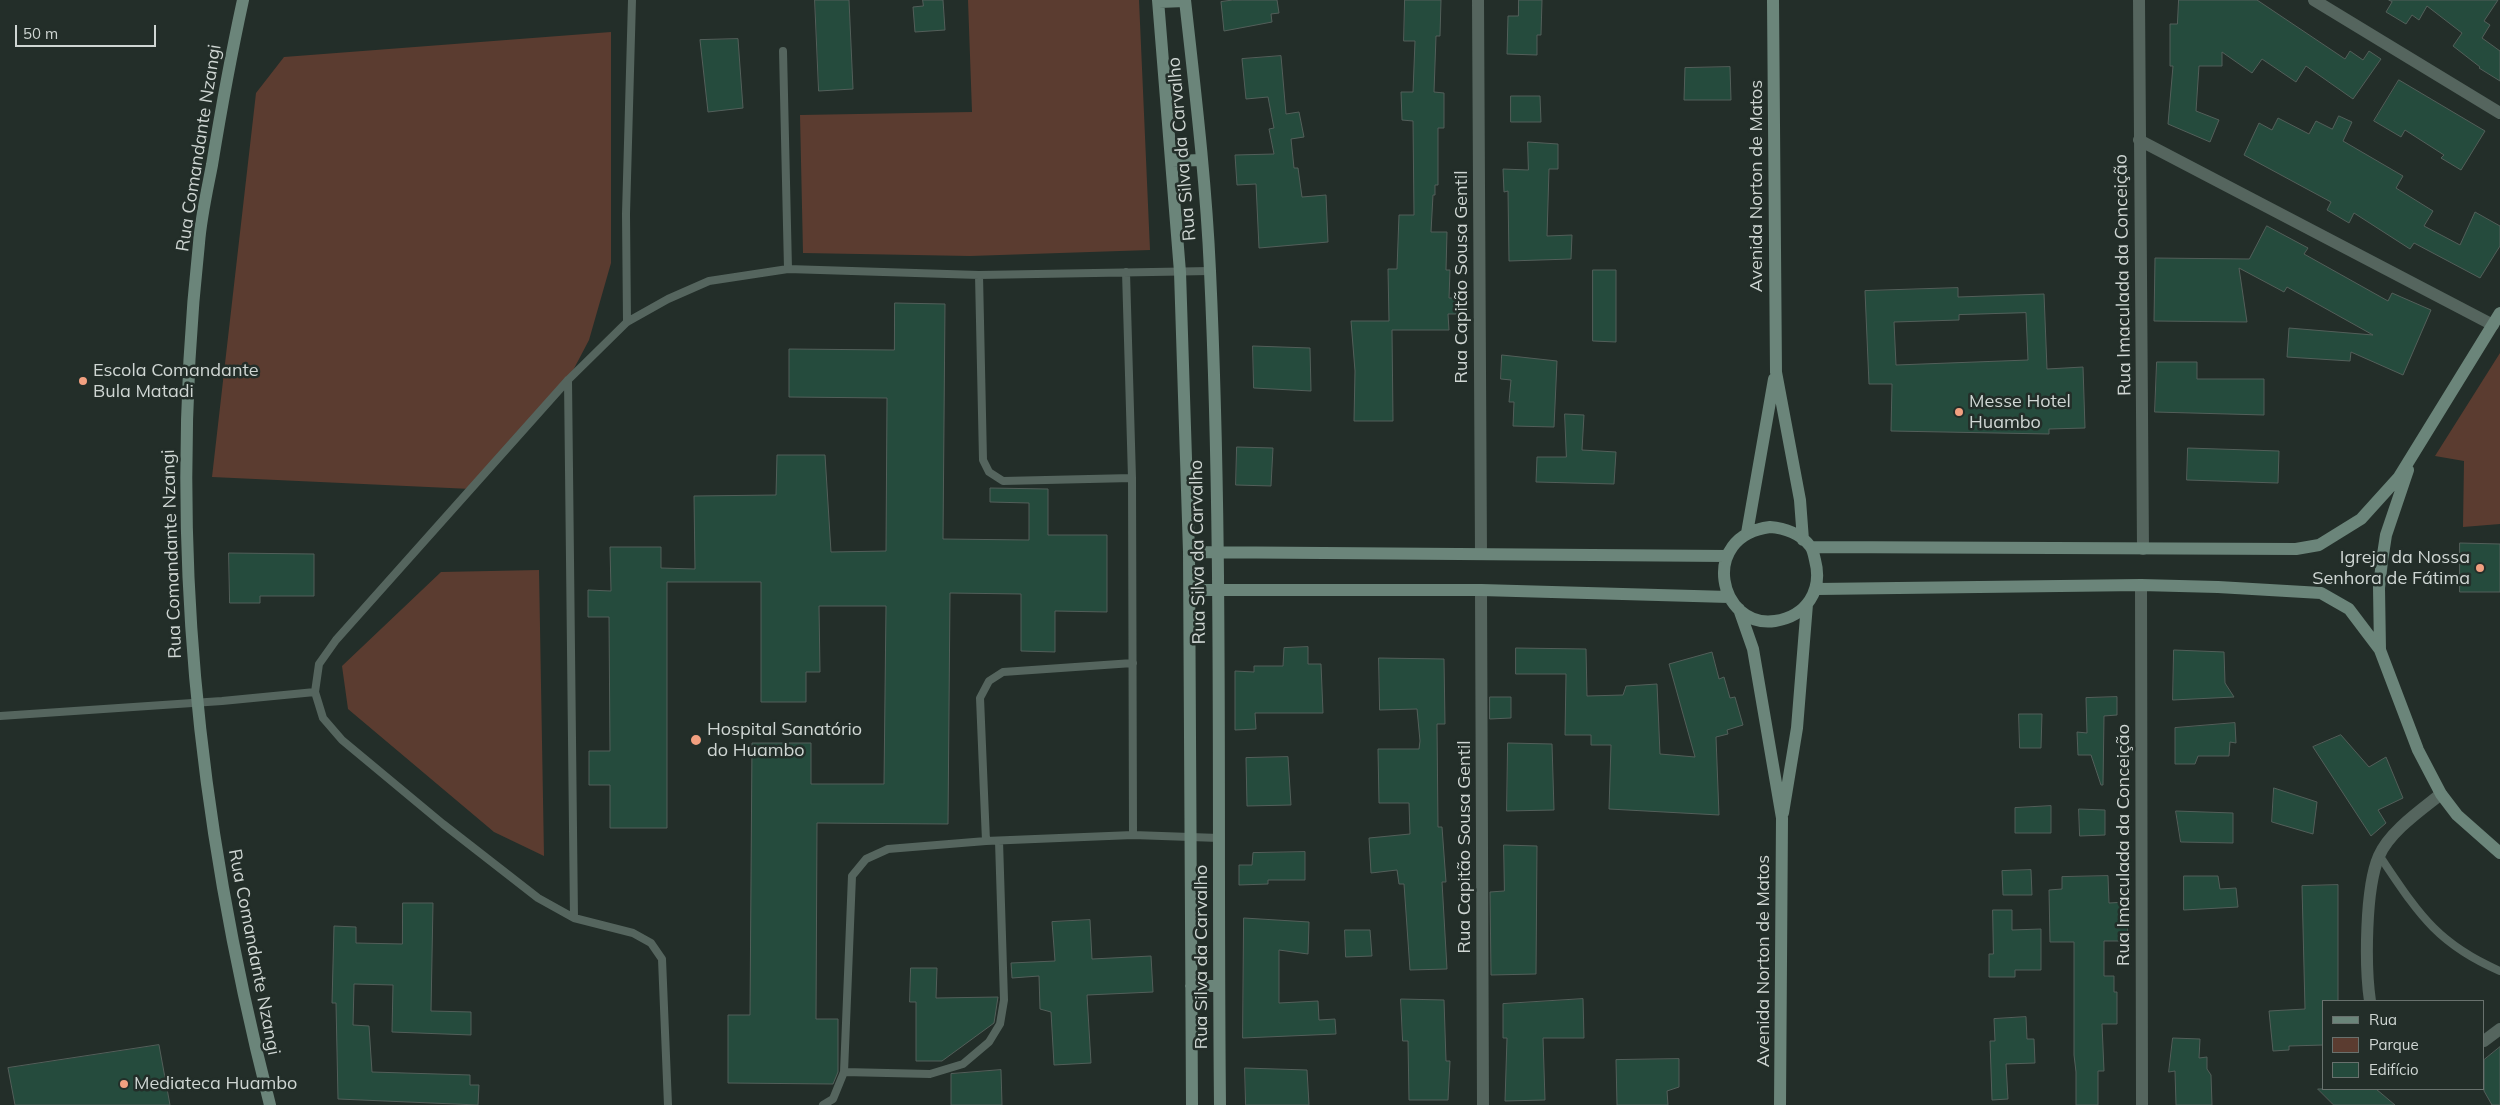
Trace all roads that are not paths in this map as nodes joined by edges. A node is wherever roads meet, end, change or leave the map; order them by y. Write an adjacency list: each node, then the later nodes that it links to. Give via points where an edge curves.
1 (243, 0): 44 (street, Rua Comandante Nzangi, via 228,67 199,242 190,364 184,474)
2 (632, 0): 20 (lane, via 626,214)
3 (1185, 0): 8 (street); 12 (street, Rua Silva da Carvalho)
4 (1478, 0): 31 (street, Rua Capitão Sousa Gentil)
5 (1773, 0): 22 (street, Avenida Norton de Matos)
6 (2140, 0): 11 (street, Rua Imaculada da Conceição)
7 (2314, 0): 10 (street)
8 (1158, 1): 13 (street, Rua Silva da Carvalho)
9 (783, 51): 14 (lane)
10 (2500, 113)
11 (2139, 140): 21 (street); 28 (street, Rua Imaculada da Conceição)
12 (1202, 160): 13 (street); 15 (street, Rua Silva da Carvalho)
13 (1172, 161): 17 (street, Rua Silva da Carvalho)
14 (788, 269): 18 (lane); 20 (lane, via 709,281)
15 (1210, 271): 17 (lane); 30 (street, Rua Silva da Carvalho)
16 (1126, 272): 17 (lane); 18 (lane); 25 (lane)
17 (1180, 272): 29 (street, Rua Silva da Carvalho)
18 (979, 275): 25 (lane, via 983,460 989,472 1003,481)
19 (2500, 313): 21 (street)
20 (627, 322): 23 (lane)
21 (2493, 325): 24 (street)
22 (1776, 372): 26 (street, Avenida Norton de Matos); 27 (street, Avenida Norton de Matos)
23 (568, 380): 43 (lane, via 336,640 319,664); 55 (lane)
24 (2412, 457): 28 (street, via 2399,477 2361,519 2318,545 2296,549); 41 (street, via 2385,544 2379,588)
25 (1132, 478): 42 (lane)
26 (1747, 533): 27 (street, via 1770,527 1782,528); 32 (street)
27 (1807, 543): 28 (street); 34 (street, via 1818,570)
28 (2143, 550)
29 (1189, 552): 30 (street); 35 (street, Rua Silva da Carvalho)
30 (1217, 552): 31 (street); 36 (street, Rua Silva da Carvalho)
31 (1482, 554): 32 (street)
32 (1727, 556): 38 (street, via 1724,584)
33 (2141, 585): 34 (street); 41 (street, via 2321,593 2349,609); 70 (street, Rua Imaculada da Conceição)
34 (1817, 589): 39 (street)
35 (1190, 590): 36 (street); 49 (street, Rua Silva da Carvalho)
36 (1217, 590): 37 (street); 50 (street, Rua Silva da Carvalho)
37 (1481, 590): 38 (street); 68 (street, Rua Capitão Sousa Gentil)
38 (1729, 597): 40 (street)
39 (1807, 604): 40 (street, via 1792,616 1774,621 1755,619); 47 (street, Avenida Norton de Matos, via 1797,728)
40 (1739, 609): 47 (street, Avenida Norton de Matos, via 1753,649)
41 (2380, 650): 46 (street, via 2418,750)
42 (1133, 663): 48 (lane); 51 (lane, via 1002,672 989,681 980,698)
43 (315, 692): 44 (lane); 55 (lane, via 323,718 342,740 538,898)
44 (196, 702): 45 (lane); 63 (street, Rua Comandante Nzangi, via 220,879 253,1042)
45 (0, 716)
46 (2441, 794): 53 (street, via 2457,815); 54 (street, via 2402,825)
47 (1782, 818): 69 (street, Avenida Norton de Matos)
48 (1133, 835): 49 (lane); 52 (lane)
49 (1192, 838): 50 (lane); 57 (street, Rua Silva da Carvalho)
50 (1219, 838): 58 (street, Rua Silva da Carvalho)
51 (986, 841): 52 (lane); 62 (lane, via 888,849 866,859 852,876)
52 (999, 841): 62 (lane, via 1004,1000 1000,1024 989,1042 963,1064 930,1074)
53 (2500, 853)
54 (2379, 855): 56 (lane, via 2421,916 2448,942); 59 (street, via 2366,947)
55 (574, 918): 64 (lane, via 634,933 651,943 662,959)
56 (2500, 971)
57 (1192, 986): 58 (street); 66 (street, Rua Silva da Carvalho)
58 (1219, 986): 67 (street, Rua Silva da Carvalho)
59 (2370, 1000)
60 (2500, 1029): 61 (street)
61 (2485, 1040)
62 (844, 1072): 65 (lane, via 833,1099)
63 (270, 1105)
64 (668, 1105)
65 (823, 1105)
66 (1192, 1105)
67 (1220, 1105)
68 (1483, 1105)
69 (1780, 1105)
70 (2142, 1105)

